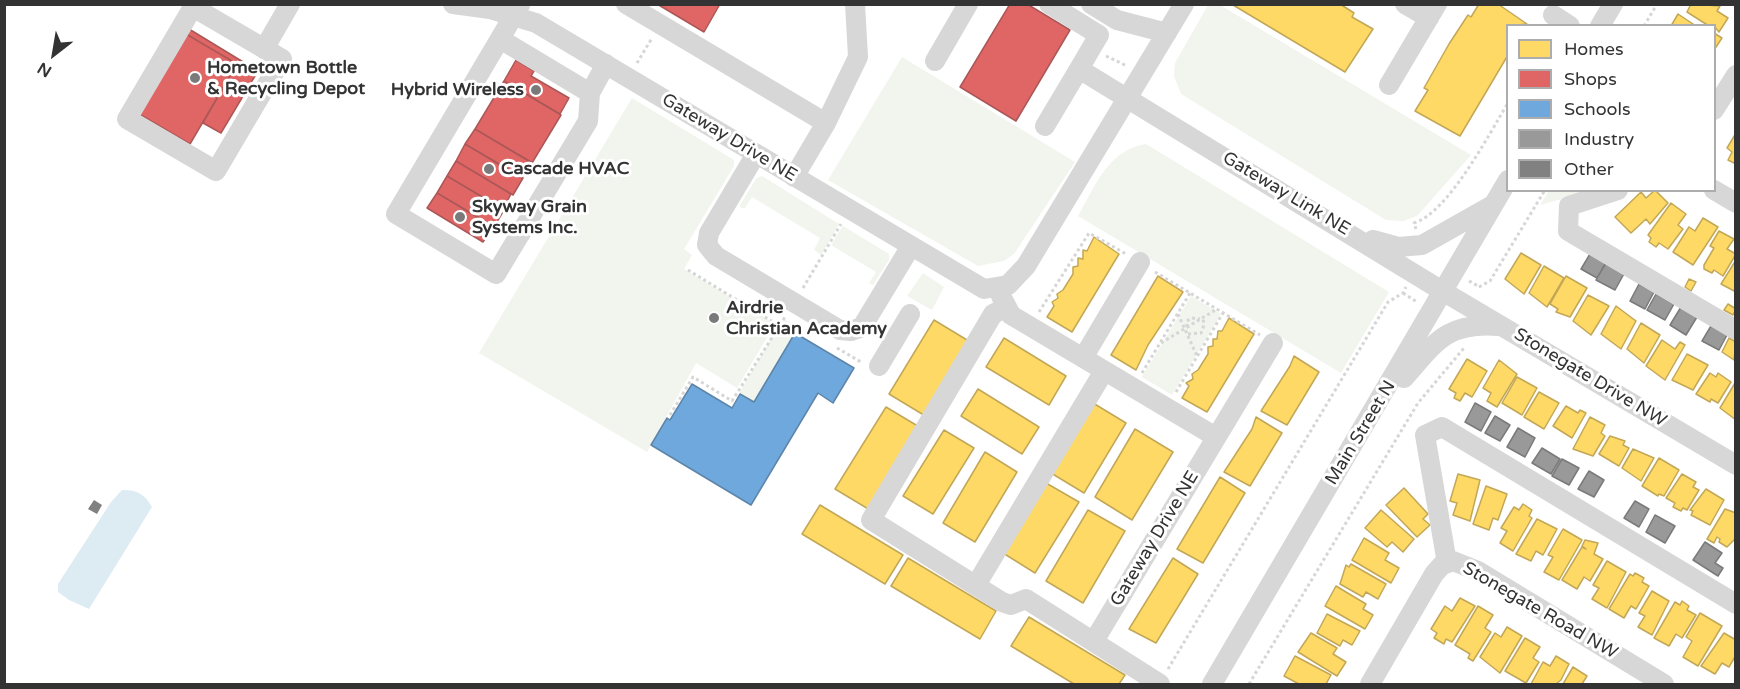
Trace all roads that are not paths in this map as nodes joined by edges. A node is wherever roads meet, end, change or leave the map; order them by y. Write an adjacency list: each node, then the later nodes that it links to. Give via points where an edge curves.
1 (290, 4): 17 (street)
2 (453, 4): 11 (street, Gateway Drive NE)
3 (626, 4): 26 (street)
4 (855, 4): 26 (street, via 858,57)
5 (968, 4): 18 (street)
6 (1049, 4): 20 (street, via 1099,35)
7 (1091, 4): 15 (street, via 1117,20)
8 (1184, 4): 15 (street)
9 (1405, 4): 13 (street)
10 (1613, 4): 14 (street)
11 (458, 5): 12 (street, Gateway Drive NE)
12 (517, 10): 16 (street); 19 (street, Gateway Drive NE)
13 (1433, 11): 22 (street)
14 (1601, 24)
15 (1167, 33): 24 (street)
16 (500, 39): 23 (street); 23 (street, via 396,214 496,274 588,121)
17 (264, 49): 17 (street, via 282,59 216,171 127,119 193,7)
18 (935, 61)
19 (606, 64): 23 (street); 28 (street, Gateway Drive NE)
20 (1079, 69): 24 (street, Gateway Link NE); 27 (street)
21 (1736, 75): 25 (street)
22 (1389, 85)
23 (590, 93)
24 (1128, 98): 35 (street, Gateway Link NE); 38 (street, via 1026,266 1008,285)
25 (1716, 108)
26 (826, 123): 29 (street)
27 (1045, 126)
28 (756, 154): 29 (street, Gateway Drive NE); 42 (street, via 709,233 707,245 792,314 851,331 862,327)
29 (794, 177): 36 (street, Gateway Drive NE)
30 (1506, 183): 34 (street, Main Street N)
31 (1716, 191): 33 (street)
32 (1612, 192): 44 (street, via 1569,206 1568,231)
33 (1736, 203)
34 (1492, 205): 35 (street, via 1422,244 1398,247); 39 (street, Main Street N)
35 (1350, 233): 39 (street, Gateway Link NE)
36 (911, 246): 38 (street, Gateway Drive NE, via 984,289); 42 (street)
37 (1140, 262): 47 (street)
38 (996, 289): 40 (street)
39 (1444, 292): 43 (street, Stonegate Drive NW); 50 (street, Main Street N)
40 (1007, 307): 47 (street, via 1011,315); 54 (street, via 993,314 871,520)
41 (910, 314): 45 (street)
42 (868, 316): 45 (street)
43 (1504, 327): 50 (street, via 1473,324 1438,340); 52 (street, Stonegate Drive NW)
44 (1736, 330)
45 (898, 334): 48 (street)
46 (1273, 343): 51 (street, Gateway Drive NE)
47 (1083, 358): 49 (street)
48 (872, 360)
49 (1104, 371): 51 (street); 54 (street)
50 (1374, 411): 58 (street, Main Street N)
51 (1216, 437): 56 (street, Gateway Drive NE)
52 (1736, 465)
53 (1447, 563): 55 (street, via 1425,435 1442,427); 59 (street, Stonegate Road NW, via 1434,574); 60 (street, Stonegate Road NW, via 1453,561 1478,571)
54 (976, 585): 56 (street, via 1002,603 1011,605 1026,599)
55 (1736, 604)
56 (1094, 641): 57 (street)
57 (1160, 684)
58 (1212, 684)
59 (1370, 684)
60 (1664, 684)

